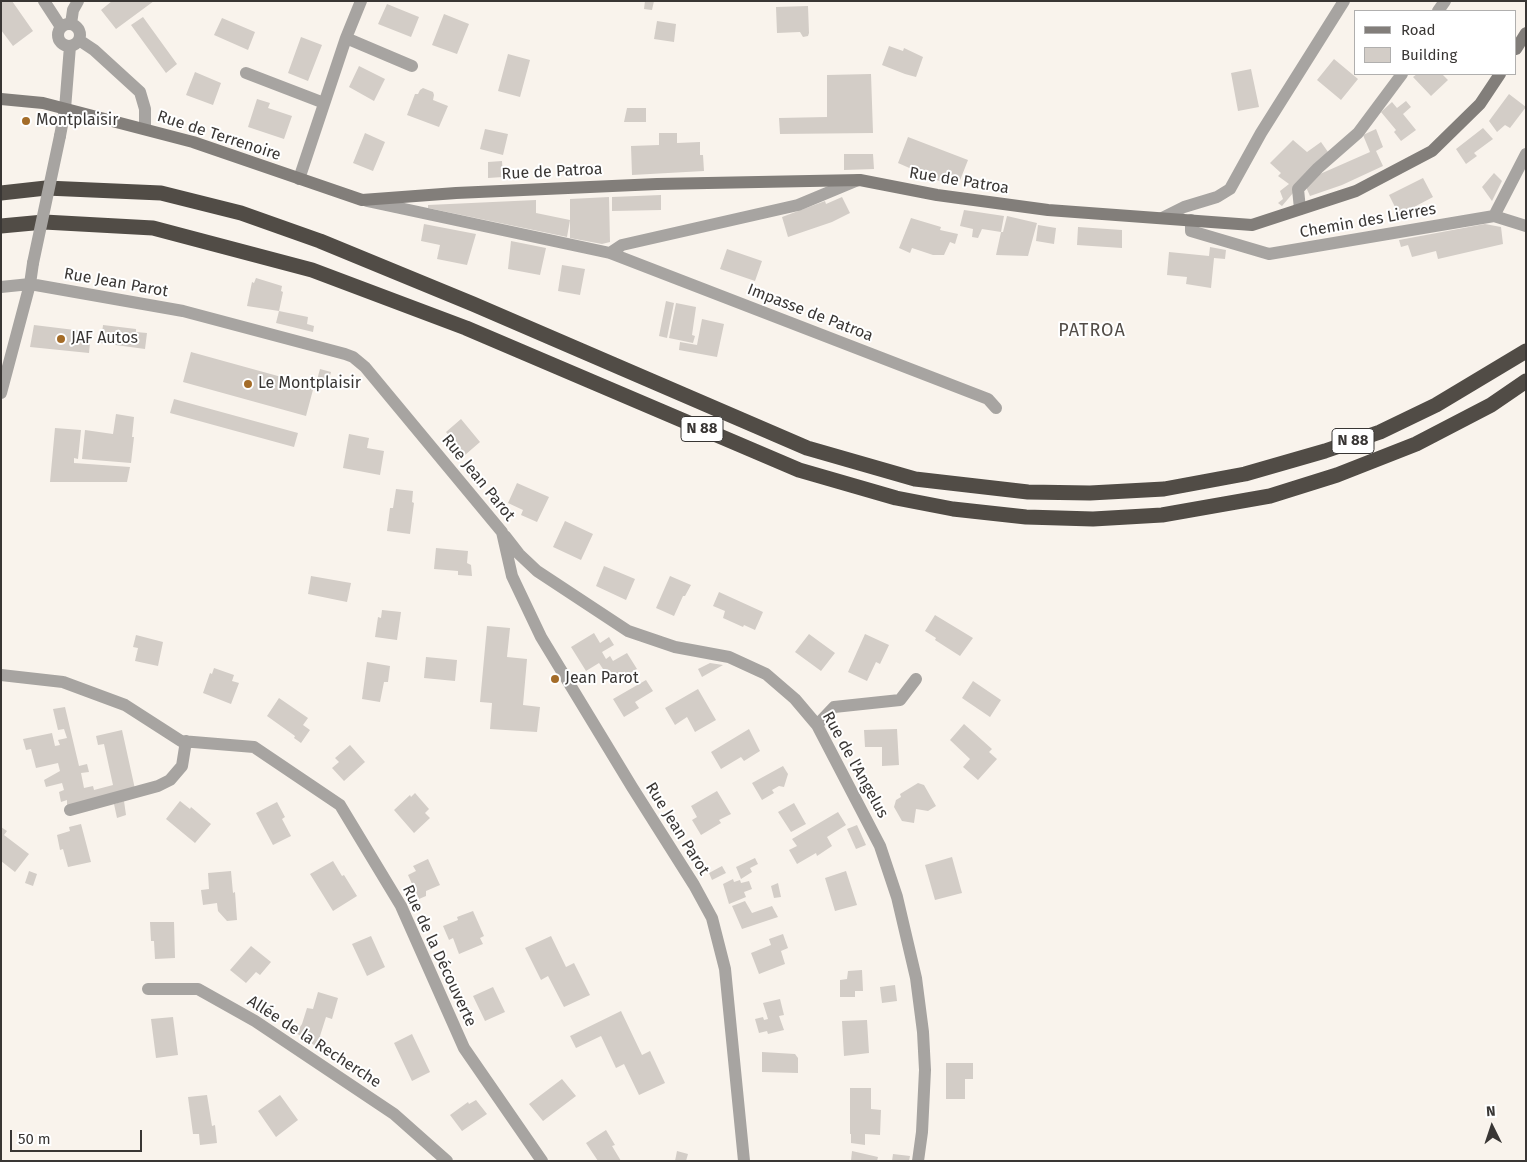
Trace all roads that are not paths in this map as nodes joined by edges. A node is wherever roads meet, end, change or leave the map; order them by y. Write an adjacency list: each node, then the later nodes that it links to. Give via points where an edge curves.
1 (44, 1): 5 (street)
2 (78, 1): 5 (street)
3 (361, 1): 7 (street)
4 (1344, 1): 25 (street, via 1261,133 1230,189)
5 (66, 25): 8 (street, via 76,26 79,30); 8 (street, via 58,32 60,42 65,45)
6 (1526, 33): 9 (street)
7 (346, 38): 10 (street); 15 (street)
8 (75, 43): 16 (street); 17 (street, via 94,50 140,92 145,109)
9 (1517, 46)
10 (412, 66)
11 (246, 73): 15 (street)
12 (1401, 75): 23 (street, via 1358,133 1298,189)
13 (1499, 75): 23 (street, Rue de Patroa, via 1480,104 1432,151 1356,191)
14 (1, 99): 16 (street, Rue de Terrenoire)
15 (324, 103): 19 (street)
16 (65, 109): 17 (street, Rue de Terrenoire); 30 (street, bridge)
17 (145, 129): 19 (street, Rue de Terrenoire)
18 (1526, 154): 24 (street)
19 (299, 179): 22 (street, Rue de Terrenoire)
20 (860, 180): 22 (street, Rue de Patroa, via 647,184); 25 (street, Rue de Patroa, via 937,195 1048,210); 29 (street, via 798,205 622,245)
21 (1, 194): 32 (highway, N 88, via 46,188 161,193 242,213 320,241 455,297 807,448 915,478 1028,492 1090,494 1164,489 1245,474 1298,459 1380,432 1428,409)
22 (362, 200): 29 (street, Impasse de Patroa)
23 (1300, 209): 26 (street, Rue de Patroa, via 1252,224)
24 (1494, 216): 26 (street, Chemin des Lierres, via 1269,254 1191,231); 28 (street)
25 (1162, 218): 26 (street, Rue de Patroa)
26 (1191, 220)
27 (1, 226): 33 (highway, N 88, via 44,222 153,228 312,270 466,328 799,470 896,498 1026,517 1093,519 1162,515 1270,496 1337,475 1416,444 1491,405)
28 (1526, 226)
29 (610, 252): 35 (street, Impasse de Patroa, via 988,400)
30 (30, 284): 31 (street, Rue Jean Parot); 34 (street); 36 (street, Rue Jean Parot, via 183,311 353,357 365,367)
31 (1, 287)
32 (1526, 351)
33 (1526, 381)
34 (1, 394)
35 (996, 408)
36 (502, 532): 39 (street, Rue de l'Angelus, via 537,571 628,631 674,647 729,657 766,674 795,699); 45 (street, Rue Jean Parot, via 512,576 541,637 712,918 725,969)
37 (1, 675): 40 (street, via 63,682 125,705)
38 (916, 679): 39 (street, via 900,700 834,707)
39 (817, 725): 46 (street, Rue de l'Angelus, via 880,846 897,897 916,978 925,1070)
40 (186, 741): 41 (street, via 182,766 170,780); 44 (street, Rue de la Découverte, via 254,747 340,804 401,906 464,1048)
41 (70, 810)
42 (148, 989): 43 (street, Allée de la Recherche, via 198,989 256,1021 394,1114)
43 (447, 1161)
44 (542, 1161)
45 (744, 1161)
46 (918, 1161)

